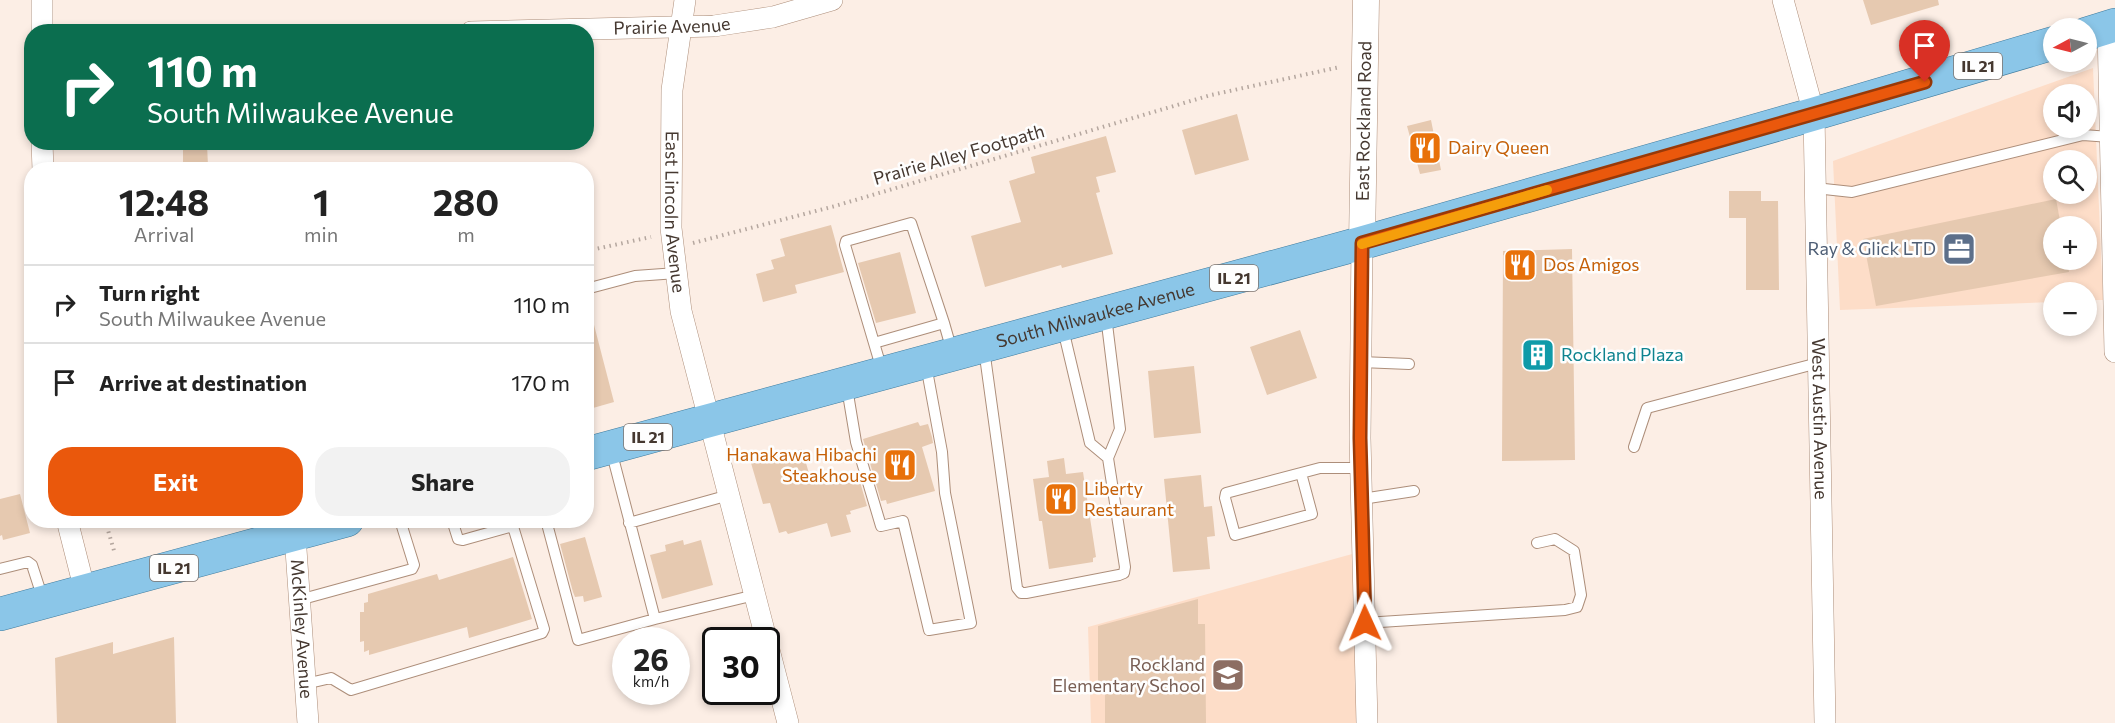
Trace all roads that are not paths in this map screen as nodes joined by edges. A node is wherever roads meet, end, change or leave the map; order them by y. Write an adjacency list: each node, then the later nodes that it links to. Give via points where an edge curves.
1 (42, 0): 6 (street)
2 (686, 0): 7 (street, East Lincoln Avenue)
3 (832, 0): 7 (street, Prairie Avenue, via 773,17)
4 (1366, 0): 14 (street, East Rockland Road)
5 (1783, 0): 11 (street, West Austin Avenue)
6 (42, 24)
7 (681, 27): 8 (street, Prairie Avenue); 15 (street, East Lincoln Avenue, via 672,90 671,228)
8 (594, 29)
9 (2103, 29): 12 (street)
10 (2043, 47): 11 (main road, South Milwaukee Avenue / IL 21)
11 (1814, 114): 13 (street, West Austin Avenue); 14 (main road, South Milwaukee Avenue / IL 21)
12 (2110, 138): 13 (lane, via 2083,135 1852,192); 20 (street)
13 (1815, 188): 24 (street, West Austin Avenue)
14 (1362, 243): 17 (main road, South Milwaukee Avenue / IL 21); 23 (street)
15 (676, 273): 16 (lane, via 635,276); 27 (street, East Lincoln Avenue, via 681,312)
16 (594, 287)
17 (1106, 313): 19 (main road, South Milwaukee Avenue / IL 21); 30 (lane, via 1120,429)
18 (944, 323): 21 (lane); 22 (lane); 22 (lane, via 913,226 908,223 845,243)
19 (1062, 325): 21 (main road, South Milwaukee Avenue / IL 21); 30 (lane, via 1090,443)
20 (2115, 352)
21 (954, 354): 22 (main road, South Milwaukee Avenue / IL 21); 26 (lane, via 942,452 945,493 971,623 929,630 903,521 881,526 856,442); 30 (lane, via 1021,593 1124,573)
22 (879, 358): 26 (main road, South Milwaukee Avenue / IL 21)
23 (1361, 362): 25 (lane); 31 (street)
24 (1818, 363): 28 (lane, via 1647,408); 57 (street, West Austin Avenue)
25 (1409, 364)
26 (846, 383): 27 (main road, South Milwaukee Avenue / IL 21)
27 (709, 420): 29 (main road, South Milwaukee Avenue / IL 21); 34 (street, East Lincoln Avenue)
28 (1634, 447)
29 (598, 451): 36 (lane)
30 (1108, 458)
31 (1360, 468): 32 (lane, via 1320,468); 35 (street)
32 (1301, 473): 32 (lane, via 1312,514 1235,535 1227,493)
33 (1414, 491): 35 (lane)
34 (729, 495): 36 (lane); 47 (street, East Lincoln Avenue)
35 (1362, 499): 52 (street)
36 (629, 524): 51 (lane)
37 (69, 528): 46 (street)
38 (293, 528): 46 (main road, IL 21); 48 (street, McKinley Avenue)
39 (402, 528): 48 (lane, via 412,569)
40 (455, 528): 41 (lane, via 458,539 463,540)
41 (498, 528)
42 (514, 528): 53 (lane, via 542,633 351,690 331,678)
43 (548, 528): 51 (lane, via 578,640)
44 (1537, 543): 52 (lane, via 1555,538 1574,551 1581,595 1577,607)
45 (0, 569): 49 (lane, via 28,562 32,565)
46 (85, 591): 49 (main road, IL 21)
47 (755, 596): 51 (lane); 55 (street, East Lincoln Avenue)
48 (299, 600): 53 (street, McKinley Avenue)
49 (44, 603): 50 (main road, IL 21)
50 (0, 614)
51 (655, 619)
52 (1365, 623): 56 (street)
53 (305, 684): 54 (street, McKinley Avenue)
54 (308, 723)
55 (788, 723)
56 (1367, 723)
57 (1824, 723)

